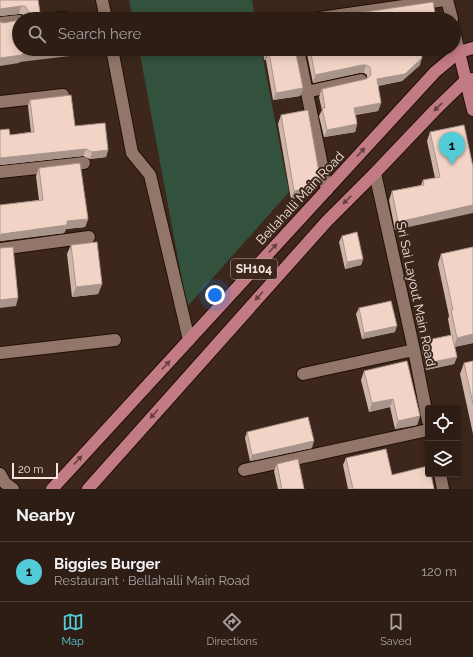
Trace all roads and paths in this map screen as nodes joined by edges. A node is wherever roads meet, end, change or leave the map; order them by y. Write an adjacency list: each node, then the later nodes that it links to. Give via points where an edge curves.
1 (102, 0): 3 (street)
2 (446, 0): 4 (street); 5 (street)
3 (105, 12)
4 (362, 12)
5 (450, 12)
6 (12, 22): 7 (street)
7 (0, 23)
8 (473, 48): 9 (main road, SH104)
9 (461, 51)
10 (113, 56): 27 (street, via 132,152 150,175)
11 (299, 56): 16 (street)
12 (454, 56): 23 (main road, Bellahalli Main Road / SH104, one-way to 12, via 435,72)
13 (461, 56): 14 (main road)
14 (470, 79): 19 (main road); 22 (main road, SH104, one-way to 22, via 435,110)
15 (361, 80): 16 (street)
16 (306, 92): 23 (street)
17 (63, 95): 18 (street)
18 (0, 102)
19 (473, 110)
20 (84, 163): 21 (street)
21 (0, 172)
22 (375, 173): 28 (street, Sri Sai Layout Main Road); 38 (main road, SH104, one-way to 38, via 327,221)
23 (327, 190): 27 (main road, Bellahalli Main Road / SH104, one-way to 23)
24 (89, 237): 25 (street)
25 (0, 249)
26 (114, 340): 29 (street)
27 (189, 340): 37 (main road, Bellahalli Main Road / SH104, one-way to 27)
28 (414, 350): 30 (street); 31 (street, Sri Sai Layout Main Road)
29 (0, 353)
30 (303, 374)
31 (425, 406)
32 (425, 431): 33 (street)
33 (244, 470)
34 (0, 474): 36 (street, via 5,483)
35 (441, 477): 39 (street)
36 (13, 489)
37 (52, 489)
38 (88, 489)
39 (443, 489)

